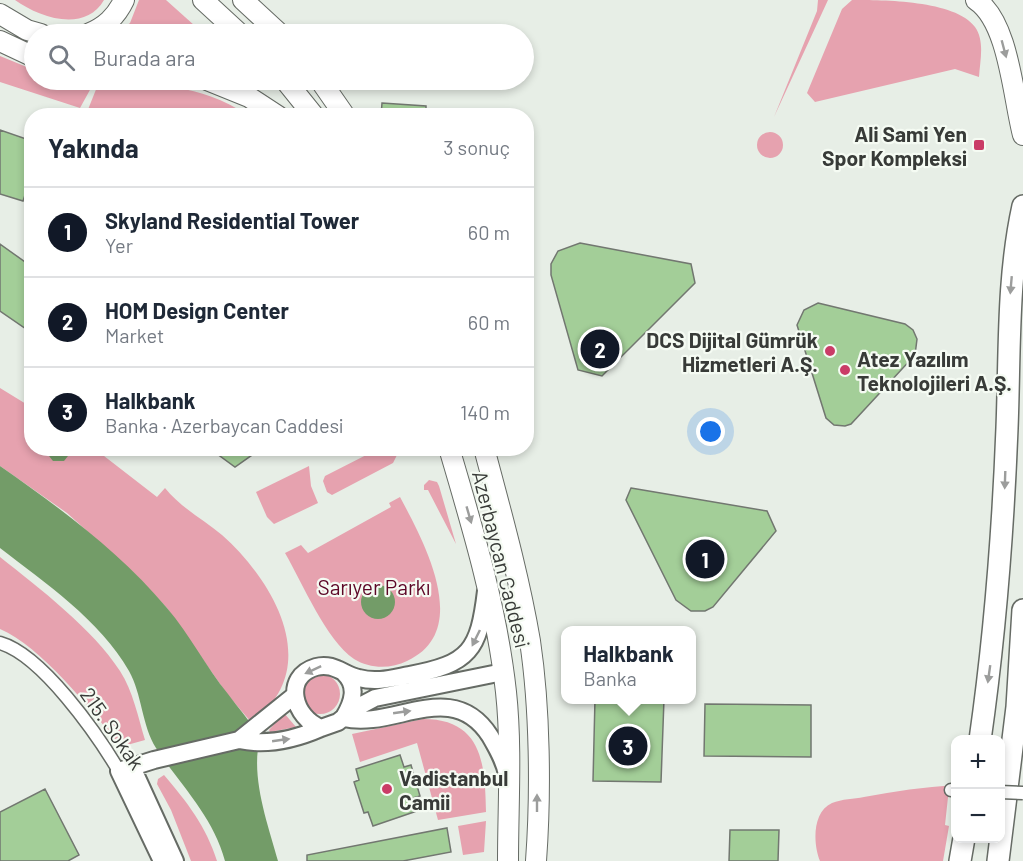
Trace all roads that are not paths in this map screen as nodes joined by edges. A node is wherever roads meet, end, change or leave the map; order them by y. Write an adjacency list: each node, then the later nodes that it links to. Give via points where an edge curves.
1 (124, 0): 6 (main road)
2 (202, 0): 7 (main road)
3 (243, 0): 8 (main road)
4 (976, 0): 18 (main road, one-way to 18, via 986,7 998,26)
5 (0, 14): 9 (main road)
6 (106, 24)
7 (229, 24)
8 (269, 24)
9 (24, 28)
10 (0, 41): 11 (main road)
11 (24, 52)
12 (232, 90): 15 (main road)
13 (293, 90): 16 (main road)
14 (327, 90): 17 (main road)
15 (266, 108)
16 (308, 108)
17 (339, 108)
18 (1023, 135)
19 (1023, 206): 31 (highway, one-way to 31, via 1010,300 999,591)
20 (451, 456): 22 (main road, Azerbaycan Caddesi, one-way to 22)
21 (486, 456): 25 (main road, Azerbaycan Caddesi)
22 (487, 581): 26 (main road, Azerbaycan Caddesi); 27 (street, one-way to 27, via 479,634 469,651 453,664 382,680)
23 (1023, 610): 43 (highway, via 1017,707)
24 (0, 643): 33 (street, 215. Sokak, via 39,668)
25 (530, 644): 26 (main road, via 518,667); 41 (main road, Azerbaycan Caddesi, one-way to 25, via 537,747)
26 (503, 672): 29 (street, via 375,698); 34 (main road, Azerbaycan Caddesi, via 509,727)
27 (344, 674): 28 (street, one-way to 28, via 332,667 313,668 299,680); 29 (street, via 353,686 353,697)
28 (295, 695): 30 (street, via 303,717); 32 (street)
29 (344, 718): 30 (street); 34 (street, one-way to 34, via 440,708 474,715 505,763)
30 (321, 728): 32 (street, one-way to 30, via 288,739)
31 (981, 735)
32 (239, 740): 33 (street)
33 (126, 769): 38 (street, 215. Sokak); 39 (street, 215. Sokak)
34 (508, 777): 40 (main road, Azerbaycan Caddesi)
35 (1005, 792): 36 (street, bridge)
36 (1023, 793)
37 (963, 843): 42 (highway)
38 (162, 861)
39 (174, 861)
40 (508, 861)
41 (536, 861)
42 (960, 861)
43 (998, 861)

